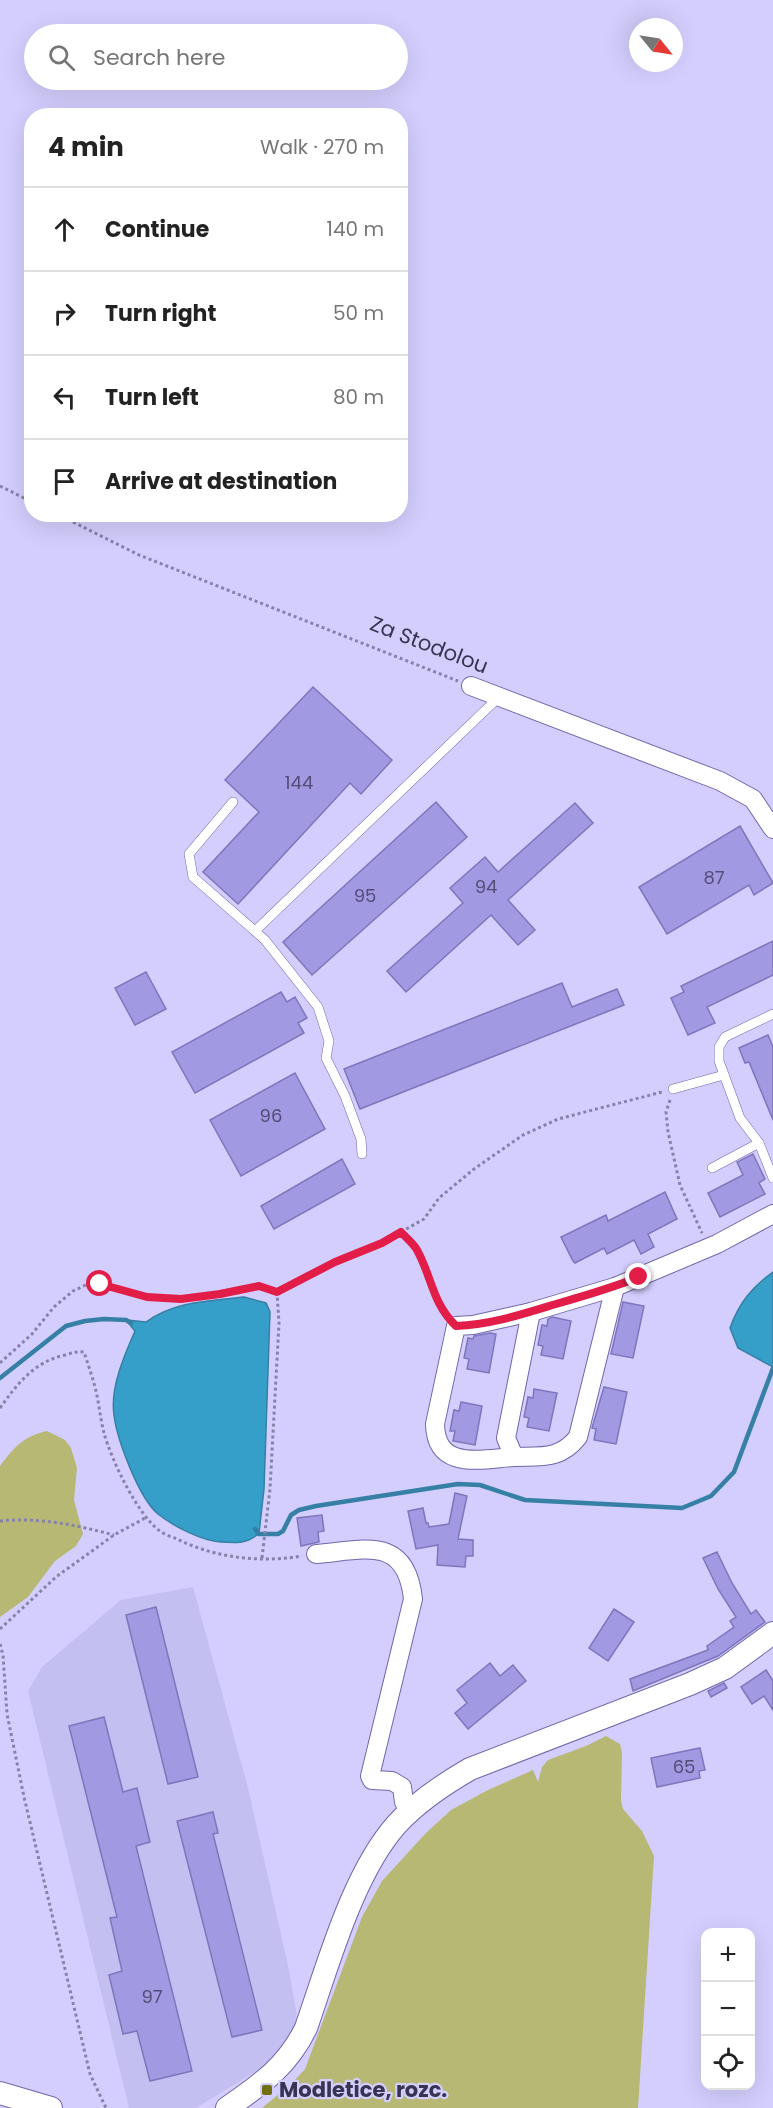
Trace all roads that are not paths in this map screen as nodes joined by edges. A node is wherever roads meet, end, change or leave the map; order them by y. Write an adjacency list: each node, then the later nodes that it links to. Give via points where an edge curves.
1 (471, 686): 2 (street, Za Stodolou)
2 (499, 697): 4 (street, Za Stodolou, via 720,781 753,799); 5 (lane)
3 (233, 802): 5 (lane, via 189,854 193,877)
4 (770, 817)
5 (255, 931): 10 (lane, via 318,1007 329,1041 326,1058 345,1096 361,1139)
6 (773, 1014): 7 (lane, via 725,1037 719,1047)
7 (724, 1075): 8 (lane); 9 (lane, via 740,1118)
8 (673, 1089)
9 (759, 1143): 11 (lane); 12 (lane)
10 (362, 1154)
11 (712, 1168)
12 (773, 1178)
13 (773, 1214): 14 (street, via 709,1248)
14 (615, 1287): 15 (street); 16 (street, via 578,1437 561,1453)
15 (531, 1312): 16 (street, via 506,1438); 16 (street, via 456,1326 435,1424 435,1438 452,1457)
16 (514, 1457)
17 (316, 1554): 19 (street, via 386,1552 397,1557 406,1569 413,1599 370,1776 402,1787)
18 (773, 1633): 19 (street, via 725,1668 690,1684 470,1769)
19 (410, 1811): 22 (street, via 387,1837 351,1902 297,2046 271,2077)
20 (0, 2093): 21 (street)
21 (51, 2108)
22 (227, 2108)

